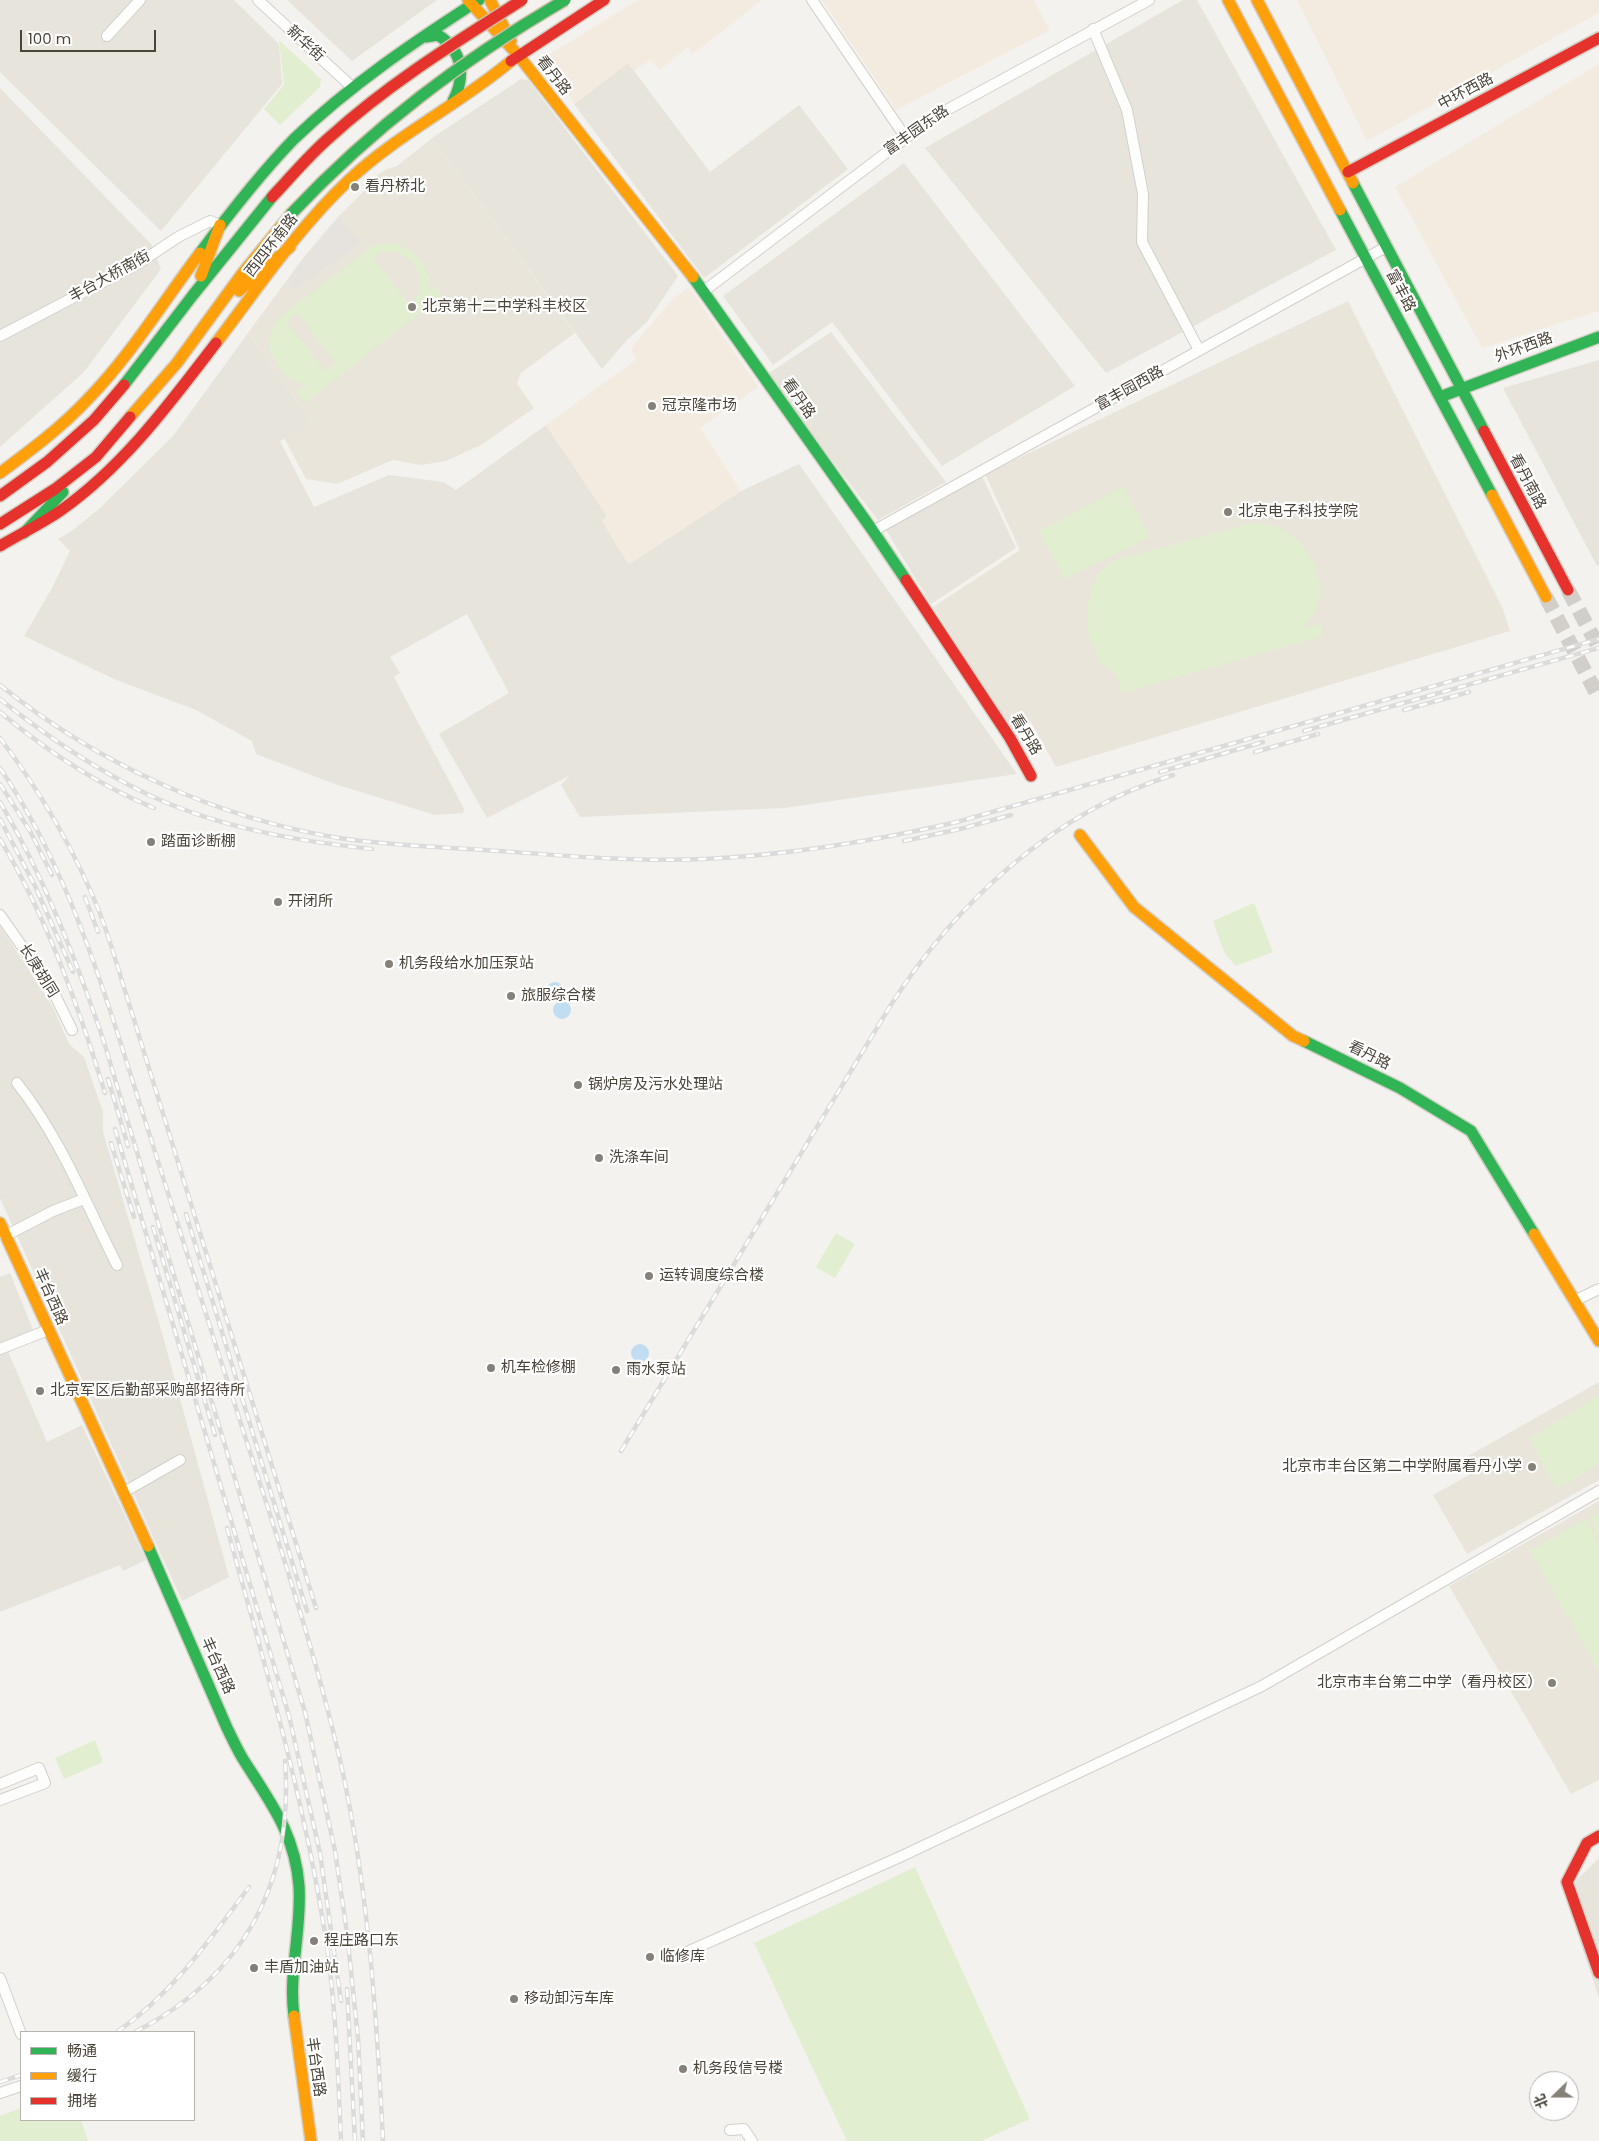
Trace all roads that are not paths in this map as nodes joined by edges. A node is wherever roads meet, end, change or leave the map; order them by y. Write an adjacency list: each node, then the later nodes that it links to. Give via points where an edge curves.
1 (140, 0): 13 (street)
2 (258, 0): 17 (street, 新华街)
3 (490, 0): 16 (main road)
4 (522, 0): 26 (main road, 西四环南路, bridge, via 421,64 332,135 272,197)
5 (565, 0): 27 (main road, 西四环南路, bridge, via 492,45 403,108 342,160 291,214)
6 (604, 0): 16 (main road, 西四环南路)
7 (812, 0): 19 (street)
8 (1149, 0): 12 (street, 富丰园东路)
9 (1228, 0): 24 (main road, 富丰路)
10 (1257, 0): 20 (main road, 富丰路)
11 (473, 2): 15 (main road); 16 (main road)
12 (1093, 29): 19 (street, 富丰园东路, via 932,118); 30 (street, via 1127,110 1143,194 1142,242)
13 (107, 36)
14 (1599, 38): 20 (main road, 中环西路)
15 (421, 39): 17 (main road); 18 (main road, via 438,35 444,38 456,56 462,76)
16 (518, 55): 18 (main road, 西四环南路); 25 (main road, 看丹路)
17 (353, 88): 21 (main road, via 278,156)
18 (453, 101): 22 (main road, 西四环南路, via 349,180)
19 (906, 138): 25 (street, 富丰园东路)
20 (1348, 172): 23 (main road, 富丰路)
21 (220, 225): 26 (main road); 28 (street, 丰台大桥南街, via 210,221 178,237 139,262); 34 (main road, via 96,390 77,411)
22 (290, 247): 27 (main road); 38 (main road, 西四环南路, via 155,423 99,479)
23 (1386, 247): 24 (street, 富丰园西路); 31 (main road, 富丰路)
24 (1366, 258): 30 (street, 富丰园西路); 32 (main road, 富丰路)
25 (704, 291): 37 (main road, 看丹路)
26 (193, 295): 35 (main road, 西四环南路, via 131,378 94,420 47,462)
27 (216, 310): 33 (main road, 西四环南路, via 177,363)
28 (0, 336)
29 (1599, 336): 31 (main road, 外环西路)
30 (1199, 350): 37 (street, 富丰园西路)
31 (1460, 388): 32 (main road, 外环西路); 40 (main road, 看丹南路)
32 (1440, 397): 41 (main road, 富丰路)
33 (96, 457): 36 (main road, 西四环南路, via 55,489); 38 (main road)
34 (0, 473)
35 (0, 496)
36 (0, 524)
37 (873, 531): 42 (main road, 看丹路, via 1010,738)
38 (24, 533): 39 (main road, 西四环南路)
39 (0, 546)
40 (1568, 590)
41 (1546, 597)
42 (1031, 776)
43 (1080, 835): 52 (main road, 看丹路, via 1134,907 1293,1036 1400,1088 1471,1130)
44 (0, 915): 45 (street, 长庚胡同, via 52,990)
45 (72, 1030)
46 (17, 1083): 47 (street, via 34,1104)
47 (84, 1199): 49 (street); 50 (street)
48 (0, 1223): 49 (main road, 丰台西路)
49 (5, 1236): 53 (main road, 丰台西路)
50 (117, 1265)
51 (1599, 1289): 52 (street)
52 (1574, 1301): 54 (main road, 看丹路)
53 (48, 1330): 55 (street); 58 (main road, 丰台西路)
54 (1599, 1341)
55 (0, 1350)
56 (180, 1460): 58 (street)
57 (1599, 1491): 62 (street, via 1262,1686 902,1856)
58 (124, 1492): 69 (main road, 丰台西路, via 227,1728 285,1827 293,1848 299,1922 292,2007)
59 (0, 1784): 60 (street, via 39,1768 45,1783)
60 (0, 1800)
61 (1599, 1836): 63 (main road, via 1587,1844 1567,1882)
62 (687, 1952)
63 (1599, 1973)
64 (0, 1978): 65 (street)
65 (20, 2031)
66 (20, 2086): 67 (street)
67 (0, 2093)
68 (730, 2130): 70 (street, via 744,2129)
69 (311, 2141)
70 (752, 2141)

